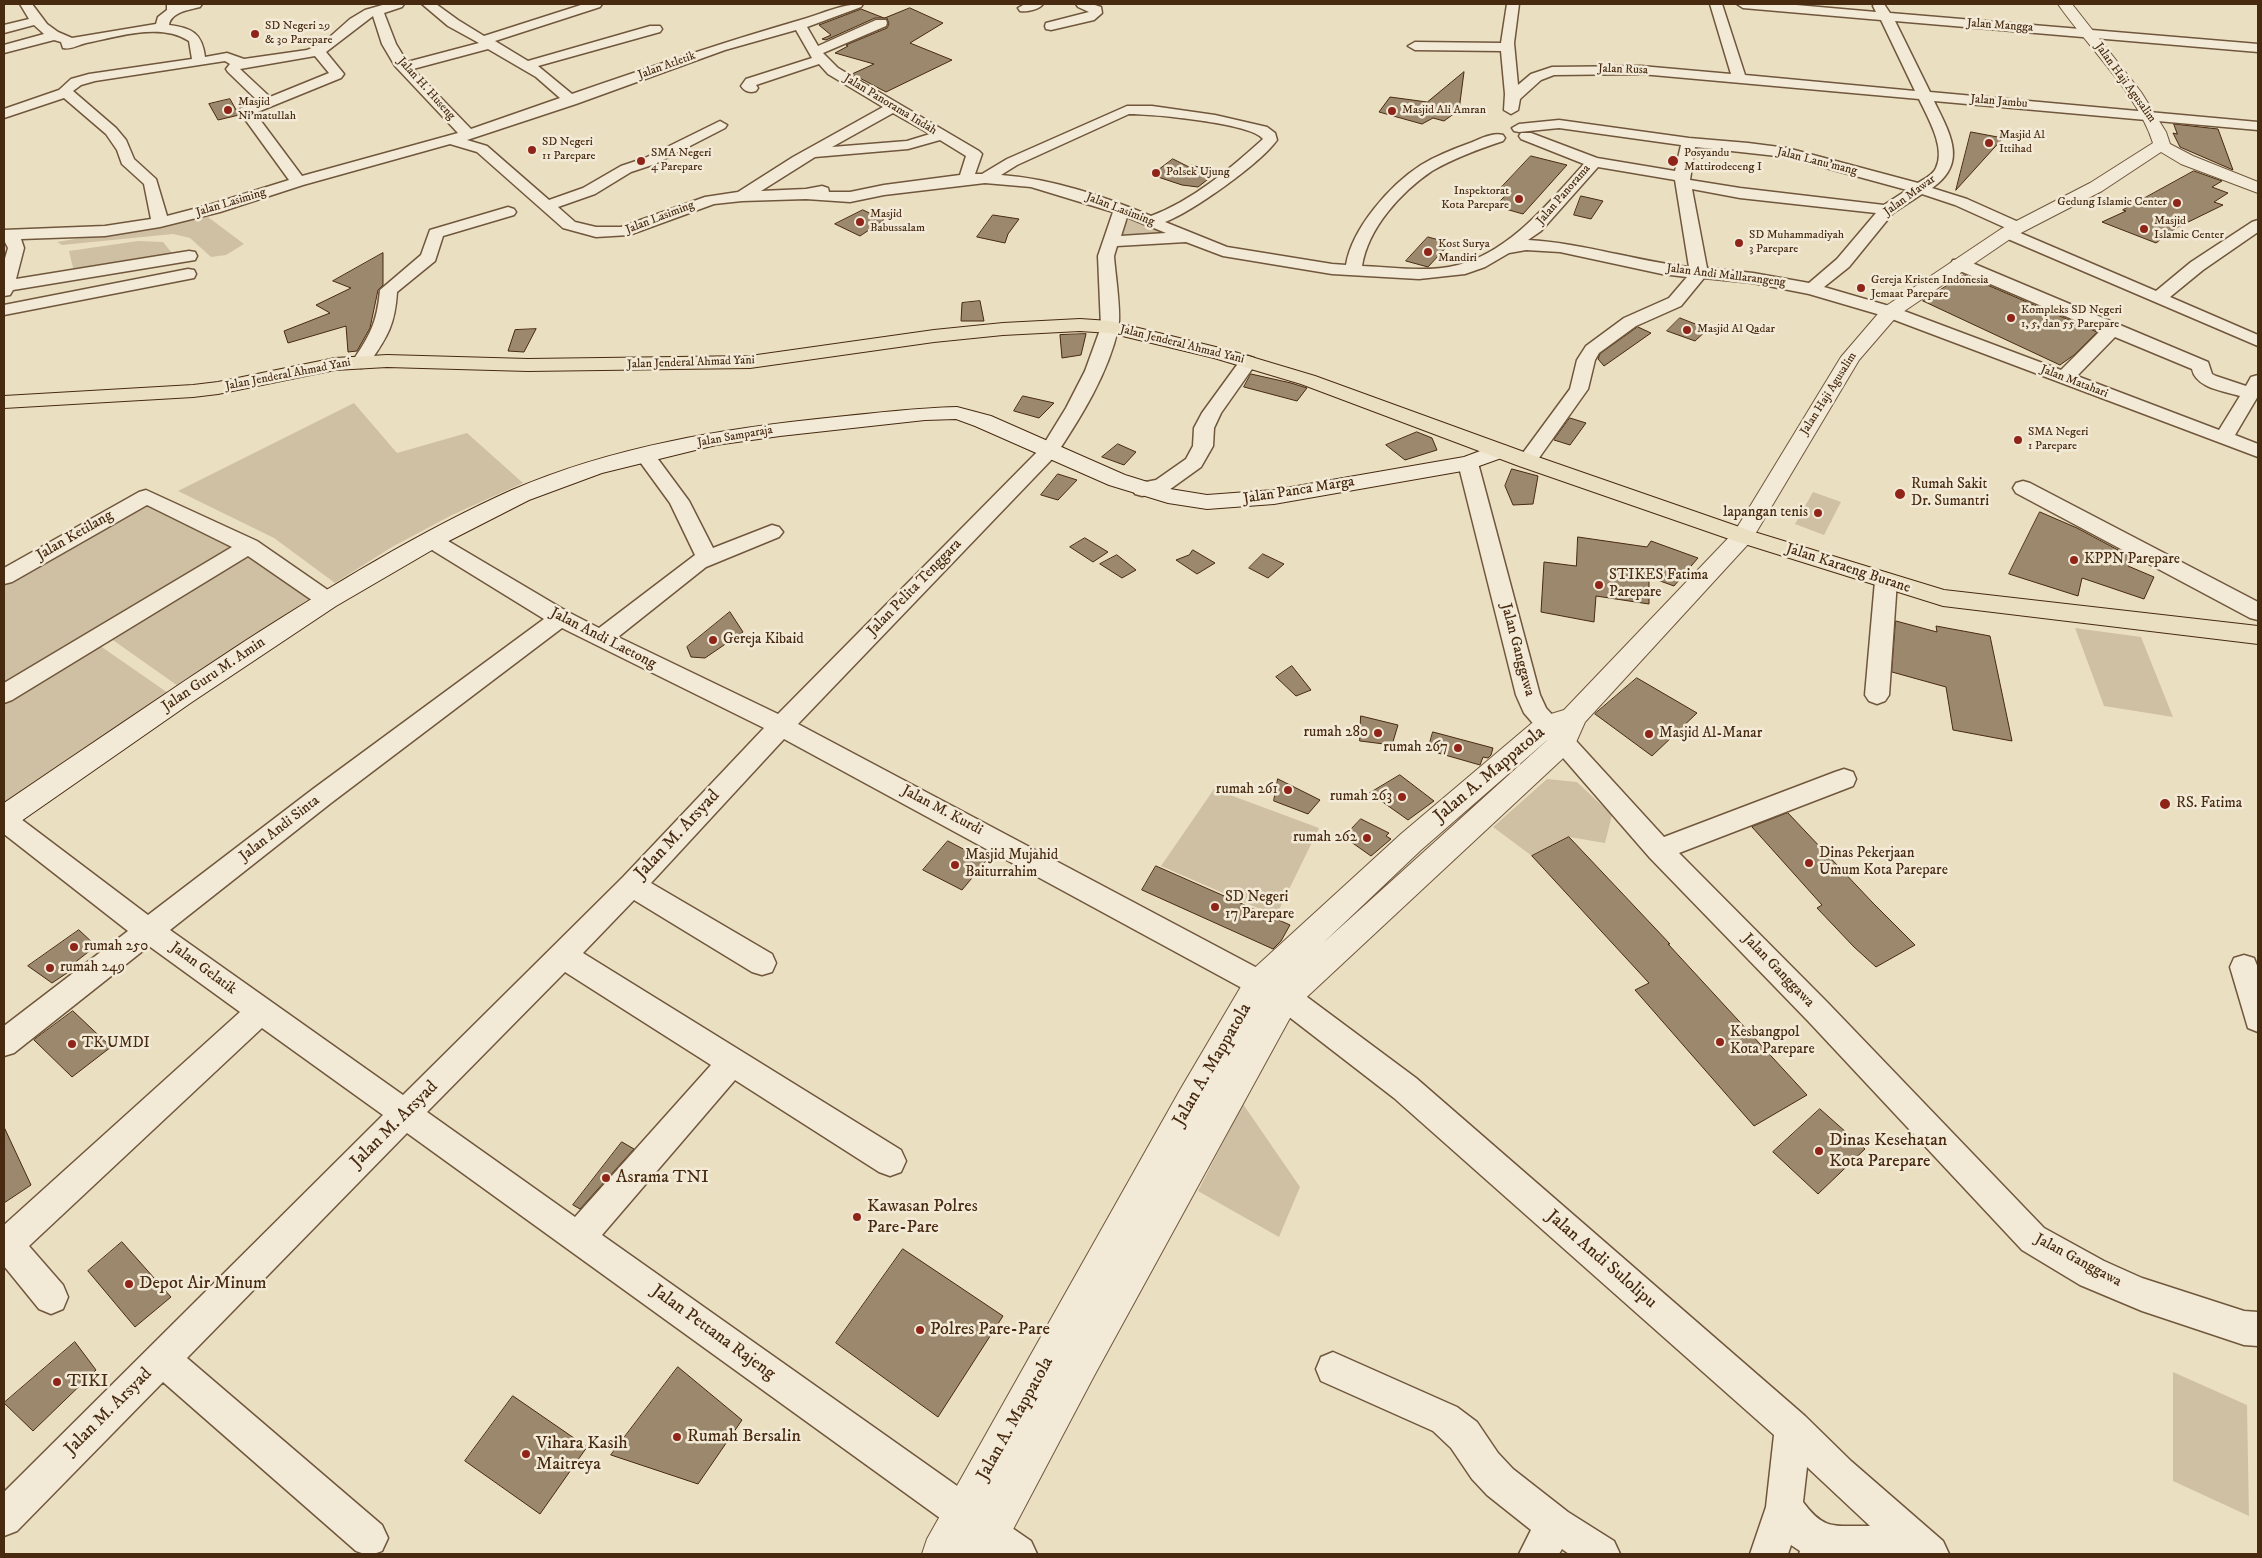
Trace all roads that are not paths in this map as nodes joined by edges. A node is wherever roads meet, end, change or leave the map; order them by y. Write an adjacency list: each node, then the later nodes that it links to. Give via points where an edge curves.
1 (26, 4): 18 (street)
2 (196, 4): 14 (street)
3 (398, 4): 16 (street)
4 (428, 4): 27 (street, via 453,23)
5 (596, 4): 27 (street)
6 (857, 4): 20 (street, Jalan Atletik)
7 (1037, 4): 15 (street)
8 (1082, 4): 21 (street, via 1096,12 1089,17)
9 (1513, 4): 29 (street)
10 (1716, 4): 38 (street)
11 (1743, 4): 17 (street, Jalan Mangga)
12 (1878, 4): 17 (street, Jalan Mawar)
13 (2066, 4): 25 (street, Jalan Haji Agusalim)
14 (173, 7): 22 (street, via 162,26)
15 (1024, 8)
16 (377, 11): 32 (street, via 360,18); 36 (street, Jalan H. Huseng, via 389,44)
17 (1887, 18): 25 (street, Jalan Mangga); 42 (street, Jalan Mawar)
18 (36, 21): 23 (street); 26 (street)
19 (881, 24): 33 (street)
20 (800, 25): 33 (street, Jalan Panorama Indah); 43 (street, Jalan Atletik, via 720,47)
21 (1052, 26)
22 (154, 28): 26 (street, via 68,45 67,40); 34 (street, via 168,28 192,37 196,42)
23 (4, 29)
24 (655, 29): 37 (street)
25 (2088, 33): 30 (street, Jalan Mangga); 47 (street, Jalan Haji Agusalim)
26 (53, 36): 31 (street)
27 (488, 42): 36 (street); 37 (street)
28 (1415, 46): 29 (street)
29 (1507, 47): 41 (street)
30 (2258, 48)
31 (4, 49)
32 (318, 51): 35 (street); 44 (street, via 337,74)
33 (817, 56): 39 (street, via 751,82 748,86); 45 (street, Jalan Panorama Indah, via 833,71)
34 (199, 62): 35 (street, via 226,57); 40 (street, via 86,78 66,88)
35 (243, 63): 44 (street, via 234,68)
36 (403, 66): 51 (street, Jalan H. Huseng)
37 (527, 66): 43 (street)
38 (1739, 79): 41 (street, Jalan Rusa, via 1641,70 1552,71 1536,77); 42 (street, Jalan Jambu)
39 (751, 88)
40 (66, 92): 46 (street); 72 (street, via 112,131 126,151 127,161 151,182)
41 (1514, 96): 50 (street)
42 (1926, 96): 47 (street, Jalan Jambu); 65 (street, Jalan Mawar, via 1944,136 1946,161 1943,171)
43 (571, 101): 51 (street, Jalan Atletik)
44 (268, 103): 63 (street, via 246,111)
45 (893, 108): 52 (street, Jalan Panorama Indah); 58 (street)
46 (4, 114)
47 (2150, 116): 49 (street, Jalan Jambu); 57 (street, Jalan Haji Agusalim, via 2162,138)
48 (720, 125): 67 (street, via 650,161 626,169 589,191)
49 (2258, 126)
50 (1518, 130): 53 (street, Jalan Lanu'mang, via 1515,141); 53 (street, via 1497,126 1491,129 1491,134); 55 (street, Jalan Lanu'mang, via 1538,124 1559,124); 59 (street, Jalan Panorama)
51 (473, 134): 54 (street, Jalan Atletik); 56 (street)
52 (942, 135): 58 (street, via 908,145); 61 (street, Jalan Panorama Indah, via 974,154)
53 (1498, 138): 83 (street, Jalan Lanu'mang, via 1466,149 1426,168 1417,176 1369,226 1353,262)
54 (452, 140): 56 (street); 63 (street, Jalan Lasiming)
55 (1689, 142): 62 (street); 65 (street, Jalan Lanu'mang, via 1788,153)
56 (482, 148): 67 (street, Jalan Lasiming)
57 (2155, 150): 64 (street); 75 (street, Jalan Haji Agusalim, via 2096,187)
58 (810, 153): 66 (street)
59 (1594, 162): 62 (street); 74 (street, Jalan Panorama)
60 (985, 178): 61 (street, Jalan Lasiming); 68 (street, Jalan Lasiming, via 1051,186); 71 (street, via 1012,162 1127,110 1152,110 1215,119 1262,130 1270,136 1270,140 1247,160 1176,212)
61 (966, 179): 66 (street, Jalan Lasiming, via 850,197 806,194)
62 (1682, 180): 69 (street, via 1740,193); 84 (street)
63 (298, 182): 72 (street, Jalan Lasiming, via 214,209)
64 (2258, 188)
65 (1921, 189): 69 (street, Jalan Mawar); 75 (street, Jalan Lanu'mang, via 1961,202)
66 (742, 196): 67 (street, Jalan Lasiming, via 695,204 615,233 574,228)
67 (546, 206)
68 (1121, 210): 71 (street, Jalan Lasiming); 78 (street)
69 (1887, 210): 87 (street, Jalan Mawar, via 1843,263)
70 (508, 212): 94 (street, via 436,233 429,257 389,290 380,334)
71 (1152, 221): 77 (street, Jalan Lasiming)
72 (160, 222): 76 (street, Jalan Lasiming, via 85,233)
73 (2258, 225): 88 (street, via 2197,266)
74 (1535, 228): 79 (street, Jalan Andi Mallarangeng); 80 (street, Jalan Panorama)
75 (2012, 230): 82 (street, Jalan Haji Agusalim); 88 (street, Jalan Lanu'mang)
76 (8, 235): 86 (street, via 16,248)
77 (1186, 237): 78 (street); 83 (street, Jalan Lasiming, via 1223,251)
78 (1109, 242): 91 (street, via 1106,256)
79 (1560, 246): 80 (street, Jalan Andi Mallarangeng); 84 (street, Jalan Andi Mallarangeng, via 1633,264)
80 (1505, 248): 83 (street, Jalan Panorama, via 1460,270 1441,273)
81 (189, 256): 86 (street)
82 (1959, 264): 90 (street, Jalan Haji Agusalim); 92 (street)
83 (1353, 272)
84 (1699, 273): 87 (street, Jalan Andi Mallarangeng, via 1753,278); 105 (street, via 1675,302 1630,322 1592,350 1578,389)
85 (188, 274): 89 (street)
86 (5, 289)
87 (1812, 289): 90 (street, Jalan Andi Mallarangeng)
88 (2159, 297): 93 (street, Jalan Lanu'mang)
89 (4, 310)
90 (1890, 312): 96 (street, Jalan Matahari); 111 (street, Jalan Haji Agusalim, via 1851,357)
91 (1110, 327): 94 (highway, Jalan Jenderal Ahmad Yani, via 1080,325 974,332 750,362 528,365); 95 (highway, Jalan Jenderal Ahmad Yani); 102 (street, Jalan Pelita Tenggara, via 1080,401)
92 (2112, 330): 96 (street); 97 (street, via 2201,366 2203,376 2209,380)
93 (2258, 341)
94 (361, 362): 98 (highway, Jalan Jenderal Ahmad Yani, via 193,391)
95 (1248, 362): 99 (highway, Jalan Jenderal Ahmad Yani, via 1361,399); 109 (street, via 1212,413 1204,428 1203,446 1194,463 1162,485)
96 (2064, 378): 100 (street, Jalan Matahari)
97 (2254, 387): 100 (street)
98 (4, 402)
99 (1453, 434): 101 (highway, Jalan Karaeng Burane); 107 (street, via 1449,449)
100 (2224, 438): 103 (street, Jalan Matahari)
101 (1498, 450): 105 (highway, Jalan Karaeng Burane); 106 (street, Jalan Panca Marga)
102 (1049, 451): 104 (street, Jalan Samparaja, via 983,421 943,412 726,437); 109 (street, Jalan Panca Marga); 124 (street, Jalan Pelita Tenggara)
103 (2258, 451)
104 (645, 455): 112 (street, Jalan Samparaja, via 594,468 521,495); 114 (street, via 679,501)
105 (1527, 461): 111 (highway, Jalan Karaeng Burane)
106 (1468, 463): 107 (street, Jalan Panca Marga); 125 (street, Jalan Ganggawa, via 1528,695 1536,713)
107 (1437, 467): 109 (street, Jalan Panca Marga, via 1248,499 1190,501)
108 (2023, 488): 118 (street)
109 (1142, 489)
110 (772, 532): 114 (street)
111 (1743, 536): 116 (highway, Jalan Karaeng Burane); 125 (street, Jalan Haji Agusalim)
112 (431, 540): 117 (street, Jalan Guru M. Amin); 119 (street, Jalan Andi Laetong)
113 (250, 546): 115 (street, Jalan Ketilang, via 146,497); 117 (street); 122 (street)
114 (707, 558): 121 (street, via 688,568)
115 (4, 577)
116 (1886, 581): 120 (highway, Jalan Karaeng Burane, via 1943,598); 123 (street)
117 (327, 600): 127 (street, Jalan Guru M. Amin)
118 (2258, 612)
119 (560, 618): 121 (street, Jalan Andi Laetong); 130 (street, Jalan Andi Sinta, via 322,796)
120 (2258, 635)
121 (600, 639): 124 (street, Jalan Andi Laetong)
122 (4, 694)
123 (1877, 695)
124 (781, 726): 129 (street, Jalan M. Arsyad); 134 (street, Jalan M. Kurdi)
125 (1562, 728): 128 (street, Jalan Ganggawa); 134 (street, Jalan A. Mappatola, via 1463,836)
126 (1844, 779): 128 (street)
127 (4, 819): 130 (street, Jalan Gelatik)
128 (1659, 850): 144 (street, Jalan Ganggawa, via 2033,1239 2092,1273 2142,1294)
129 (632, 885): 131 (street, Jalan M. Arsyad); 132 (street)
130 (149, 931): 135 (street, Jalan Gelatik); 137 (street, Jalan Andi Sinta)
131 (562, 954): 138 (street); 139 (street, Jalan M. Arsyad)
132 (762, 963)
133 (2244, 967): 136 (street)
134 (1272, 990): 147 (street, Jalan Andi Sulolipu, via 1405,1088); 150 (street, Jalan A. Mappatola, via 1069,1355)
135 (260, 1011): 139 (street, Jalan Gelatik); 142 (street)
136 (2258, 1019)
137 (4, 1043)
138 (732, 1062): 140 (street); 141 (street)
139 (405, 1114): 141 (street, Jalan Pettana Rajeng); 145 (street, Jalan M. Arsyad)
140 (890, 1161)
141 (579, 1237): 150 (street, Jalan Pettana Rajeng)
142 (5, 1246): 143 (street)
143 (51, 1297)
144 (2258, 1330)
145 (162, 1359): 149 (street, Jalan M. Arsyad); 151 (street)
146 (1332, 1369): 152 (street, via 1445,1419 1464,1435 1484,1466)
147 (1793, 1428): 148 (street); 154 (street, Jalan Andi Sulolipu, via 1838,1474)
148 (1784, 1507): 153 (street); 158 (street)
149 (4, 1518)
150 (977, 1534): 155 (street, Jalan A. Mappatola); 156 (street, Jalan Pettana Rajeng)
151 (369, 1538)
152 (1546, 1540): 157 (street, via 1569,1532)
153 (1820, 1549): 154 (street)
154 (1924, 1550)
155 (942, 1554)
156 (1018, 1554)
157 (1601, 1554)
158 (1769, 1554)

